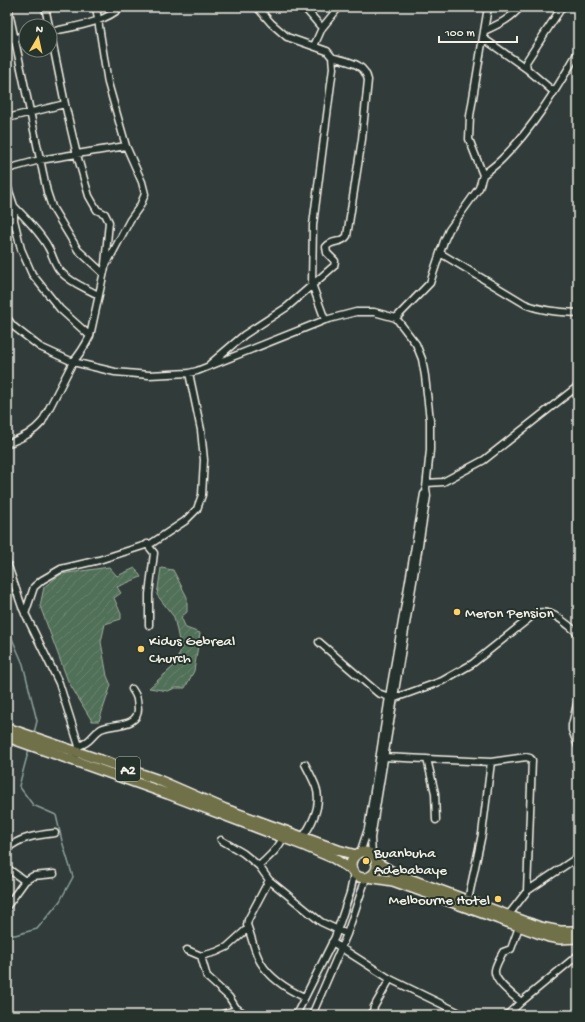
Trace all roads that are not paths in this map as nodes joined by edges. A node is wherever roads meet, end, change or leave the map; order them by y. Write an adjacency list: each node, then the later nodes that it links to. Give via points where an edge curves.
1 (8, 7): 17 (street)
2 (46, 7): 11 (street)
3 (96, 7): 12 (street)
4 (121, 7): 12 (street)
5 (257, 7): 20 (street, via 287,37)
6 (304, 7): 13 (street)
7 (339, 7): 13 (street)
8 (488, 7): 15 (street)
9 (520, 7): 15 (street, via 502,23)
10 (562, 7): 24 (street, via 526,62)
11 (48, 18)
12 (98, 20): 14 (street); 29 (street, via 108,83)
13 (322, 28): 20 (street)
14 (58, 29)
15 (484, 31): 18 (street)
16 (18, 37): 17 (street)
17 (14, 38): 19 (street); 27 (street)
18 (483, 38): 24 (street); 33 (street, via 470,116 469,139)
19 (7, 40)
20 (314, 46): 22 (street, via 327,51)
21 (578, 52): 25 (street)
22 (332, 57): 38 (street, via 313,225); 38 (street, via 362,67 368,80 347,236 342,241 328,244 327,253 335,264)
23 (56, 58): 26 (street)
24 (527, 69): 25 (street)
25 (554, 92): 33 (street, via 536,118 501,159)
26 (65, 104): 27 (street); 30 (street)
27 (30, 112): 28 (street); 31 (street)
28 (7, 118)
29 (126, 146): 30 (street); 37 (street, via 145,194)
30 (77, 155): 31 (street); 37 (street, via 89,196 97,210 105,214 109,222)
31 (40, 160): 32 (street); 37 (street, via 52,207 78,250)
32 (7, 168)
33 (483, 175): 36 (street, via 479,188 449,230)
34 (7, 185): 35 (street)
35 (14, 206): 39 (street, via 49,247 61,272 74,283); 44 (street, via 14,220 21,249 32,274 60,309)
36 (440, 253): 40 (street, via 525,304 542,310); 42 (street, via 430,283)
37 (104, 270): 39 (street)
38 (312, 284): 43 (street); 46 (street, via 287,307 244,335)
39 (98, 295): 44 (street)
40 (578, 313)
41 (7, 318): 45 (street, via 13,326 40,347)
42 (396, 318): 43 (street, via 374,312 356,312); 50 (street, via 416,344 422,359 430,420)
43 (325, 320): 46 (street)
44 (90, 336): 45 (street, via 81,354)
45 (73, 362): 47 (street, via 115,372 149,375); 49 (street, via 42,422 26,436)
46 (206, 368): 47 (street)
47 (189, 373): 51 (street, via 204,460 202,495 197,509 185,521)
48 (578, 386): 50 (street, via 484,460 443,482)
49 (7, 444)
50 (427, 486): 58 (street)
51 (147, 544): 53 (street, via 61,569 34,587); 54 (street, via 154,553 149,594)
52 (7, 563): 53 (street)
53 (25, 614): 63 (street, via 59,683)
54 (149, 625)
55 (578, 633): 58 (street, via 555,615 544,611 536,613 472,664 442,681)
56 (319, 642): 58 (street, via 378,693)
57 (132, 689): 63 (street, via 138,697 136,718 131,722 102,729)
58 (392, 698): 64 (street)
59 (578, 700): 62 (street, via 572,730)
60 (7, 728): 61 (highway, A2)
61 (13, 735): 63 (highway, A2)
62 (578, 746)
63 (77, 752): 68 (highway, A2)
64 (382, 757): 65 (street); 75 (street, via 368,829); 77 (street, via 372,838)
65 (427, 759): 66 (street); 69 (street, via 435,793)
66 (491, 762): 85 (street, via 526,757 532,760); 86 (street, via 482,834)
67 (305, 764): 71 (street, via 317,789 318,803)
68 (224, 812): 71 (highway); 72 (highway)
69 (436, 820)
70 (55, 833): 74 (street, via 30,836)
71 (303, 837): 75 (highway, via 338,850)
72 (282, 838): 78 (street, via 276,850); 80 (highway, via 333,858)
73 (221, 840): 78 (street, via 244,852)
74 (7, 849)
75 (358, 854): 77 (highway, via 368,853); 80 (highway, via 352,862)
76 (578, 857): 85 (street)
77 (374, 859): 82 (highway, via 376,870); 86 (highway, via 396,874)
78 (259, 866): 83 (street)
79 (7, 868): 84 (street)
80 (353, 872): 82 (highway); 91 (street, via 350,893)
81 (54, 874): 84 (street, via 33,876)
82 (367, 878): 88 (highway, via 393,881); 93 (street)
83 (269, 880): 90 (street, via 248,920); 91 (street, via 321,922)
84 (25, 881): 87 (street)
85 (527, 891): 88 (street)
86 (468, 900): 88 (highway)
87 (7, 906)
88 (506, 919): 89 (highway); 92 (highway, via 560,931)
89 (519, 927): 94 (highway, via 549,937); 102 (street, via 511,949 503,952 495,971 498,982)
90 (248, 928): 99 (street, via 227,947); 101 (street, via 261,963 274,978)
91 (337, 930): 93 (street); 95 (street)
92 (578, 931)
93 (347, 934): 96 (street)
94 (578, 938)
95 (332, 942): 96 (street); 101 (street)
96 (342, 948): 100 (street); 107 (street)
97 (187, 950): 99 (street)
98 (578, 955): 102 (street)
99 (201, 956): 103 (street, via 207,977)
100 (390, 979): 108 (street); 109 (street)
101 (304, 997): 106 (street)
102 (521, 1002): 110 (street)
103 (238, 1010): 104 (street); 105 (street)
104 (220, 1015)
105 (247, 1015)
106 (296, 1015)
107 (312, 1015)
108 (372, 1015)
109 (464, 1015)
110 (507, 1015)

